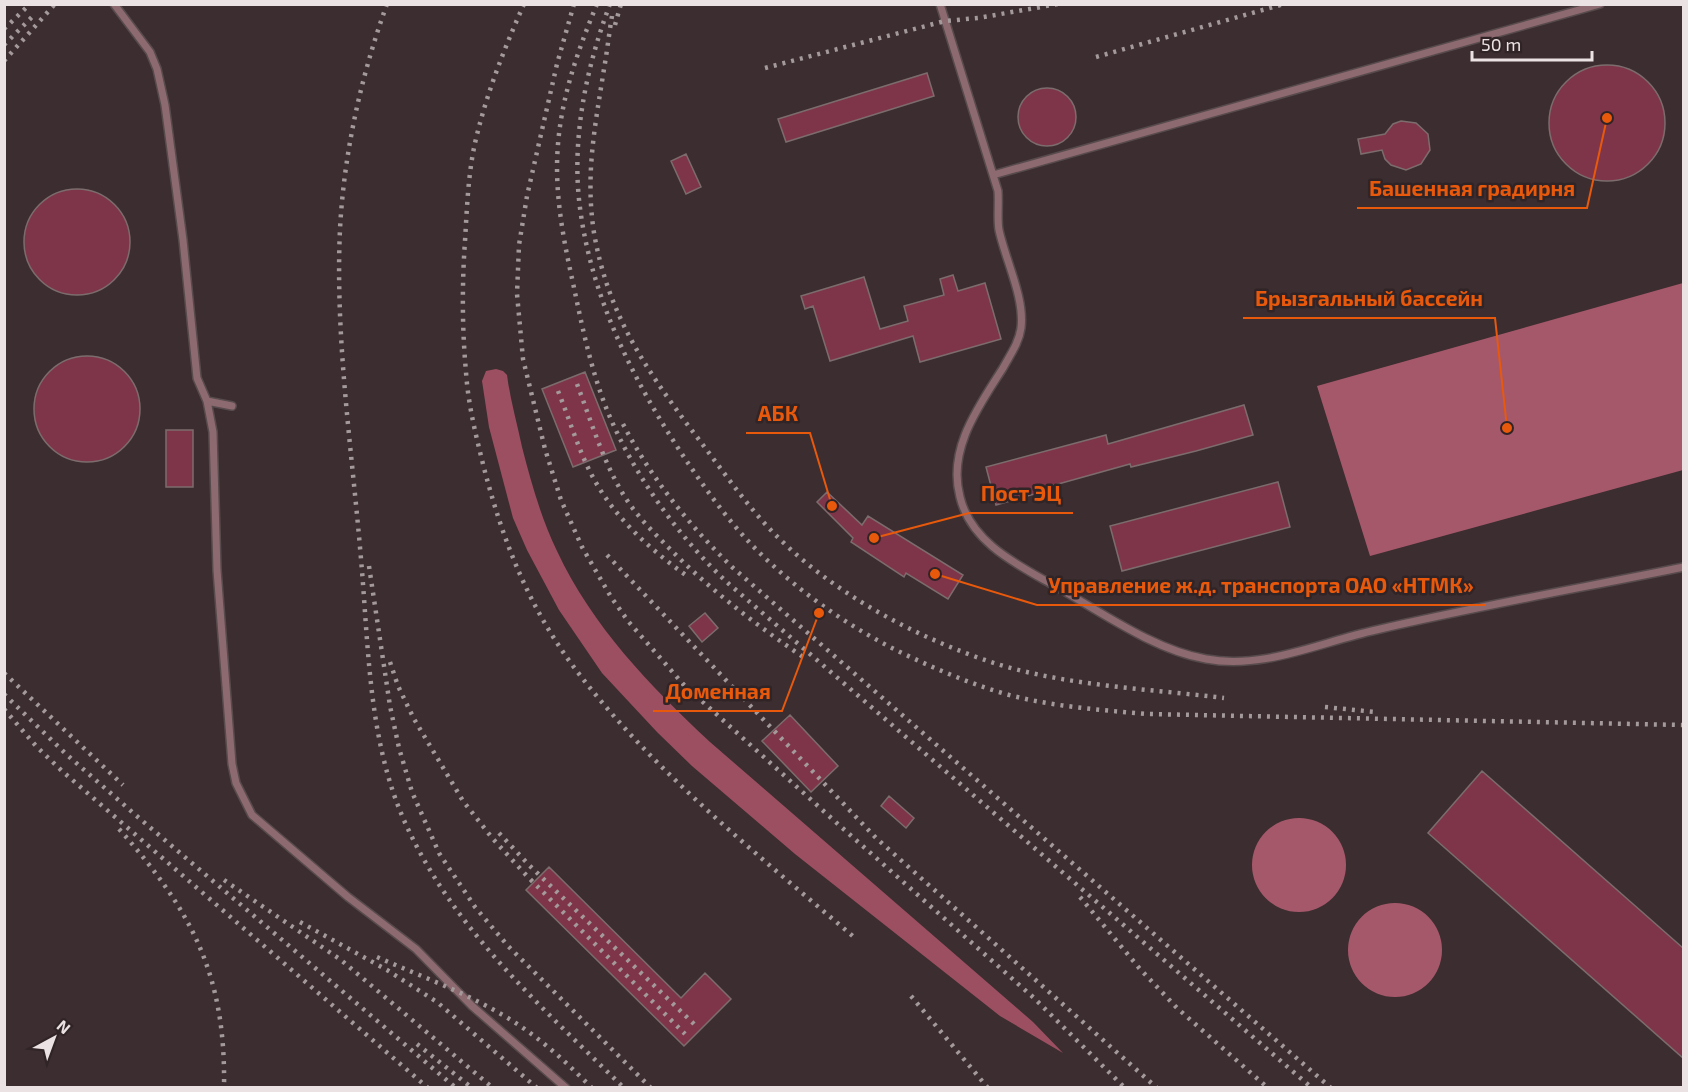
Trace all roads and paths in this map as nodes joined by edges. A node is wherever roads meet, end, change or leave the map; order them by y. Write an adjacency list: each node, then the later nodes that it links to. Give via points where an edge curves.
1 (114, 4): 5 (lane, via 150,51 162,87 198,378)
2 (940, 4): 4 (lane)
3 (1600, 4): 4 (lane)
4 (993, 175): 7 (lane, via 1000,207 998,226 1019,299 1022,326 1017,344 966,432 957,467 960,498 970,522 989,543 1010,560 1098,611 1187,655 1229,662 1292,654 1377,629)
5 (207, 400): 6 (lane); 8 (lane, via 213,432 217,570 232,764 242,799 268,830 416,950 472,1006)
6 (232, 406)
7 (1683, 567)
8 (566, 1088)

